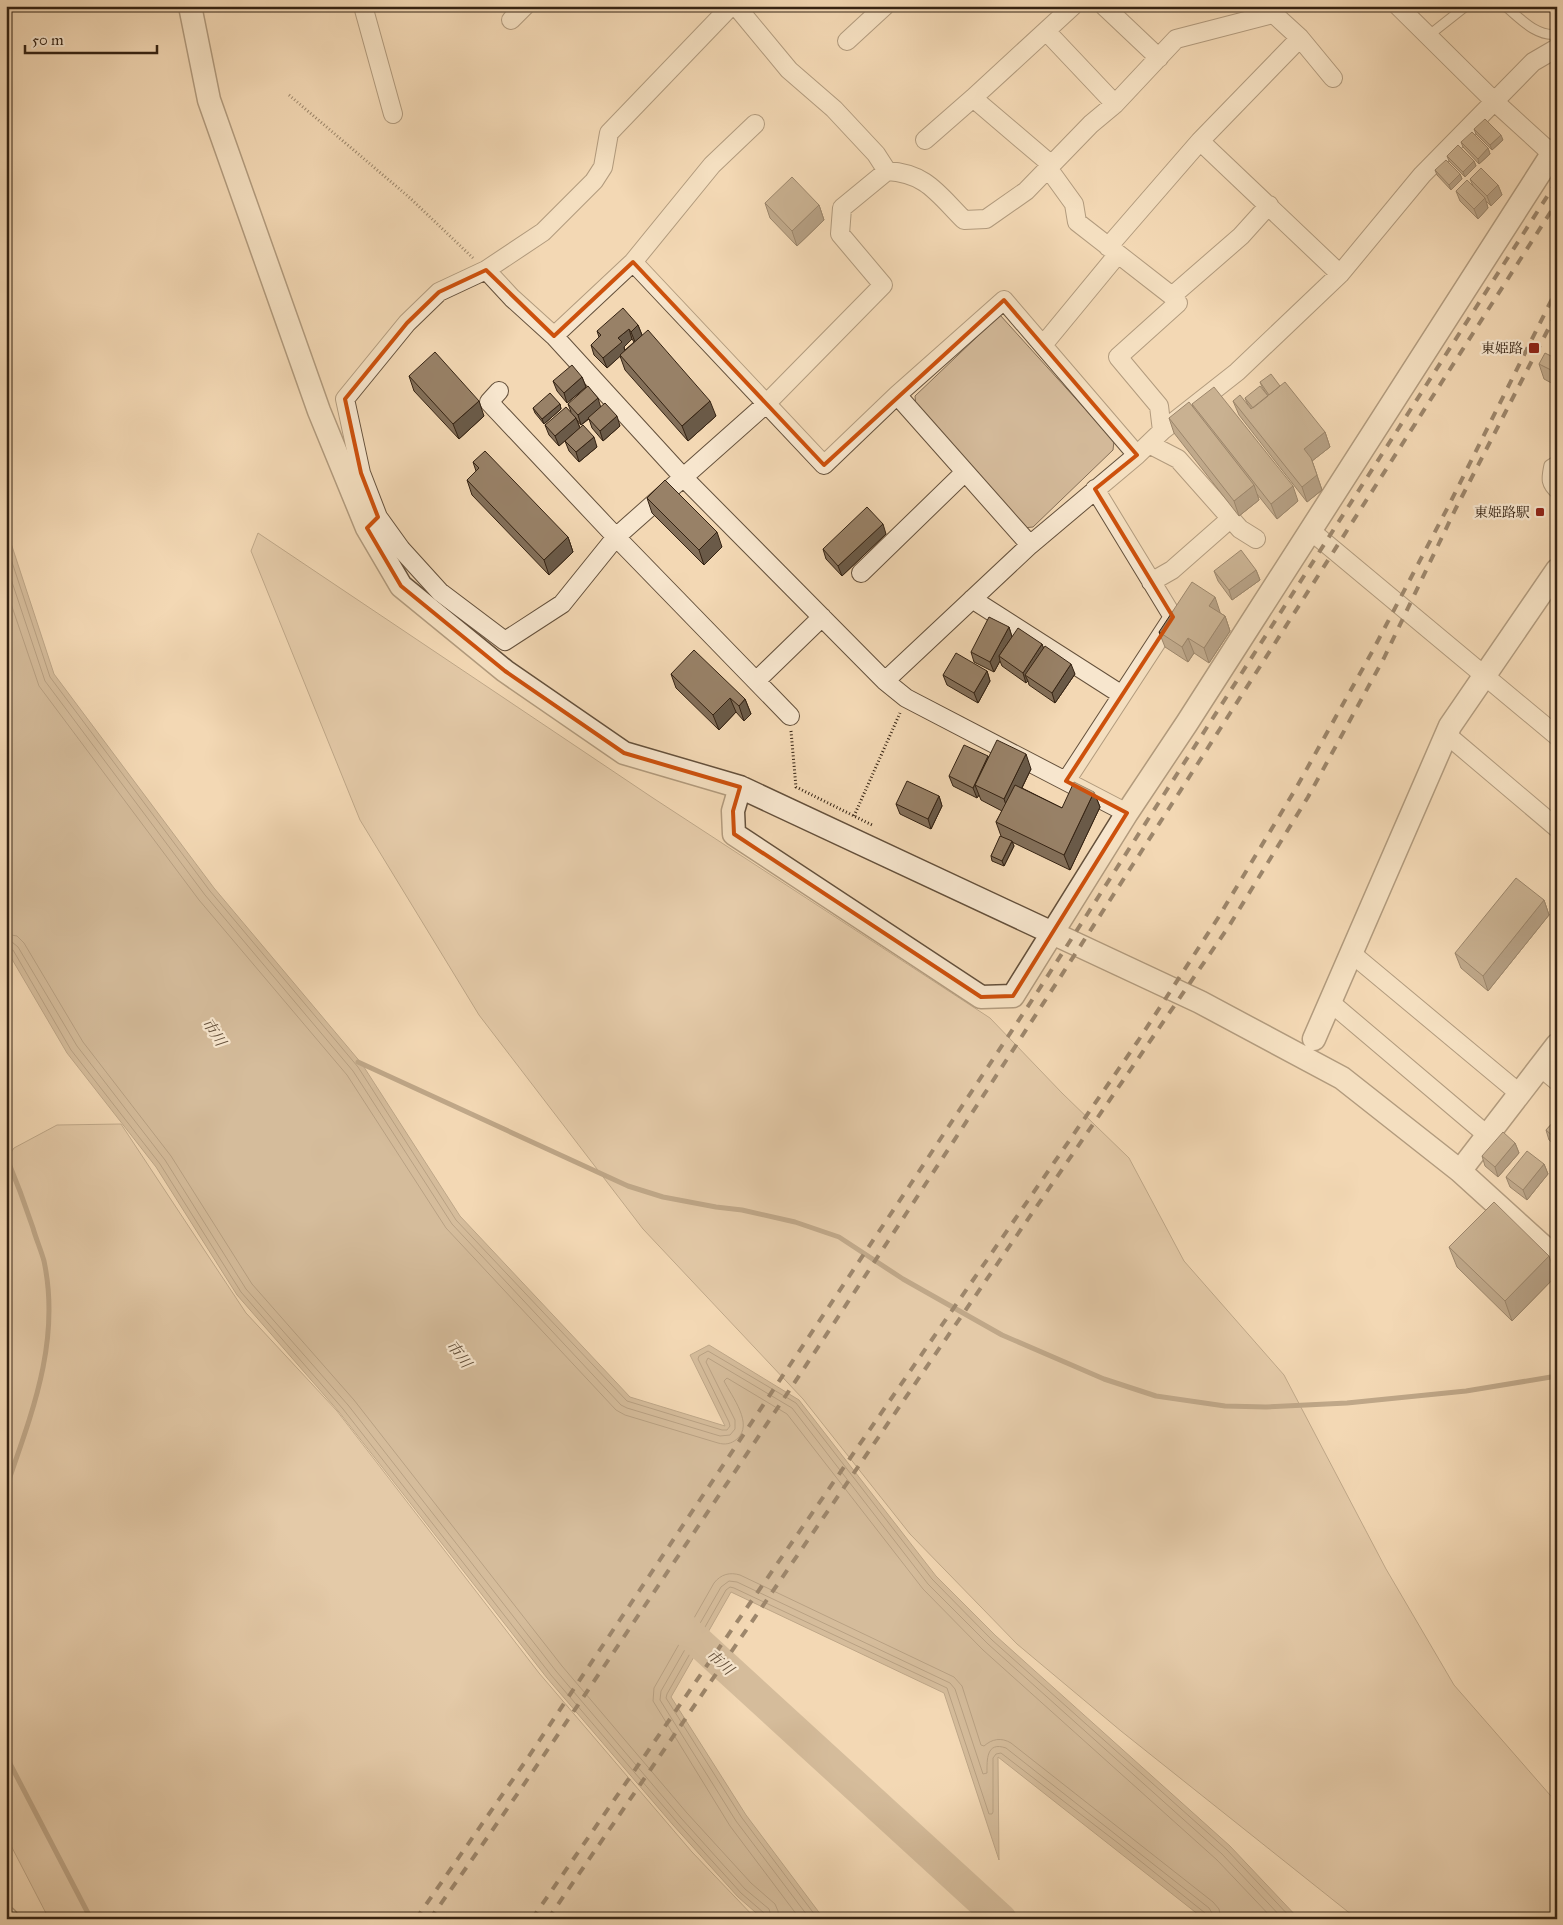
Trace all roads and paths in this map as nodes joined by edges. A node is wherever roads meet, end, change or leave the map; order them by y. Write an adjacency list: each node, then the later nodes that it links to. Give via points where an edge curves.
1 (190, 6): 52 (street, via 208,100 319,412)
2 (362, 6): 26 (street)
3 (525, 6): 13 (street)
4 (731, 6): 36 (street, via 609,133 603,167 594,181 543,232)
5 (736, 6): 32 (street, via 789,70 834,109 876,154)
6 (885, 6): 18 (street)
7 (1073, 6): 14 (street)
8 (1104, 6): 20 (street)
9 (1398, 6): 16 (street)
10 (1466, 6): 16 (lane)
11 (1505, 6): 15 (lane, via 1536,31)
12 (1271, 9): 17 (street); 20 (street, via 1176,39)
13 (511, 20)
14 (1046, 31): 23 (street); 25 (street)
15 (1557, 34)
16 (1428, 36): 24 (street)
17 (1300, 38): 21 (street); 29 (street)
18 (847, 41)
19 (1557, 48): 24 (street, via 1533,62)
20 (1159, 58): 25 (street)
21 (1333, 78)
22 (289, 95): 36 (path, via 410,198)
23 (973, 98): 28 (street); 31 (street, via 1047,161)
24 (1495, 102): 30 (street); 37 (street, via 1422,175)
25 (1115, 104): 31 (street)
26 (393, 114)
27 (755, 124): 35 (street, via 712,165)
28 (925, 140)
29 (1200, 141): 33 (street); 34 (street)
30 (1555, 153): 53 (street)
31 (1048, 168): 32 (street, via 1026,191 986,219 964,220 924,180 904,172); 34 (street, via 1074,204 1077,222)
32 (887, 171): 43 (street, via 842,208 840,234 883,285)
33 (1269, 205): 37 (street); 38 (street, via 1241,236)
34 (1113, 250): 38 (street); 40 (street)
35 (632, 262): 39 (street); 43 (street)
36 (486, 270): 39 (street); 52 (street, via 439,292 407,323 345,399)
37 (1340, 274): 44 (street, via 1237,372)
38 (1172, 296): 44 (street, via 1178,303 1118,357 1159,406)
39 (554, 336): 48 (street)
40 (1043, 345): 42 (street, via 1004,300); 45 (street)
41 (499, 391): 54 (street, via 489,402)
42 (897, 395): 43 (street, via 824,465); 47 (street)
43 (767, 403): 48 (street)
44 (1162, 431): 45 (street)
45 (1143, 449): 49 (street); 51 (street, via 1178,459)
46 (1557, 460): 50 (lane, via 1549,464 1546,480)
47 (965, 472): 56 (street); 58 (street)
48 (683, 477): 54 (street); 61 (street)
49 (1095, 489): 56 (street); 59 (street)
50 (1557, 495)
51 (1230, 519): 55 (street, via 1240,530); 59 (street, via 1172,570)
52 (372, 523): 54 (street, via 440,592 505,641 562,604); 71 (street, via 401,586 505,671 624,753)
53 (1310, 531): 62 (street); 72 (street)
54 (616, 537): 63 (street)
55 (1256, 539)
56 (1030, 545): 60 (street)
57 (1557, 570): 62 (street)
58 (861, 573)
59 (1151, 582): 65 (street, via 1173,617)
60 (972, 600): 64 (street); 65 (street)
61 (822, 617): 63 (street); 64 (street)
62 (1484, 675): 68 (street); 69 (street)
63 (756, 681): 67 (street)
64 (886, 681): 66 (street)
65 (1122, 695): 70 (street)
66 (906, 698): 70 (street); 73 (path)
67 (790, 716): 73 (path, via 796,787)
68 (1446, 734): 74 (street); 77 (street)
69 (1557, 736)
70 (1066, 781): 72 (street)
71 (740, 787): 76 (street); 76 (street, via 733,811 734,834 981,996 1013,996)
72 (1127, 813): 76 (street)
73 (854, 816): 75 (path)
74 (1557, 828)
75 (880, 829)
76 (1054, 933): 85 (street, via 1200,1002 1342,1078)
77 (1351, 953): 78 (street); 83 (street)
78 (1330, 1002): 79 (street); 84 (street)
79 (1314, 1039)
80 (1557, 1046): 81 (street)
81 (1539, 1066): 82 (street); 83 (street)
82 (1557, 1081)
83 (1519, 1093): 84 (street)
84 (1487, 1135): 85 (street)
85 (1460, 1171): 86 (street)
86 (1557, 1259)

